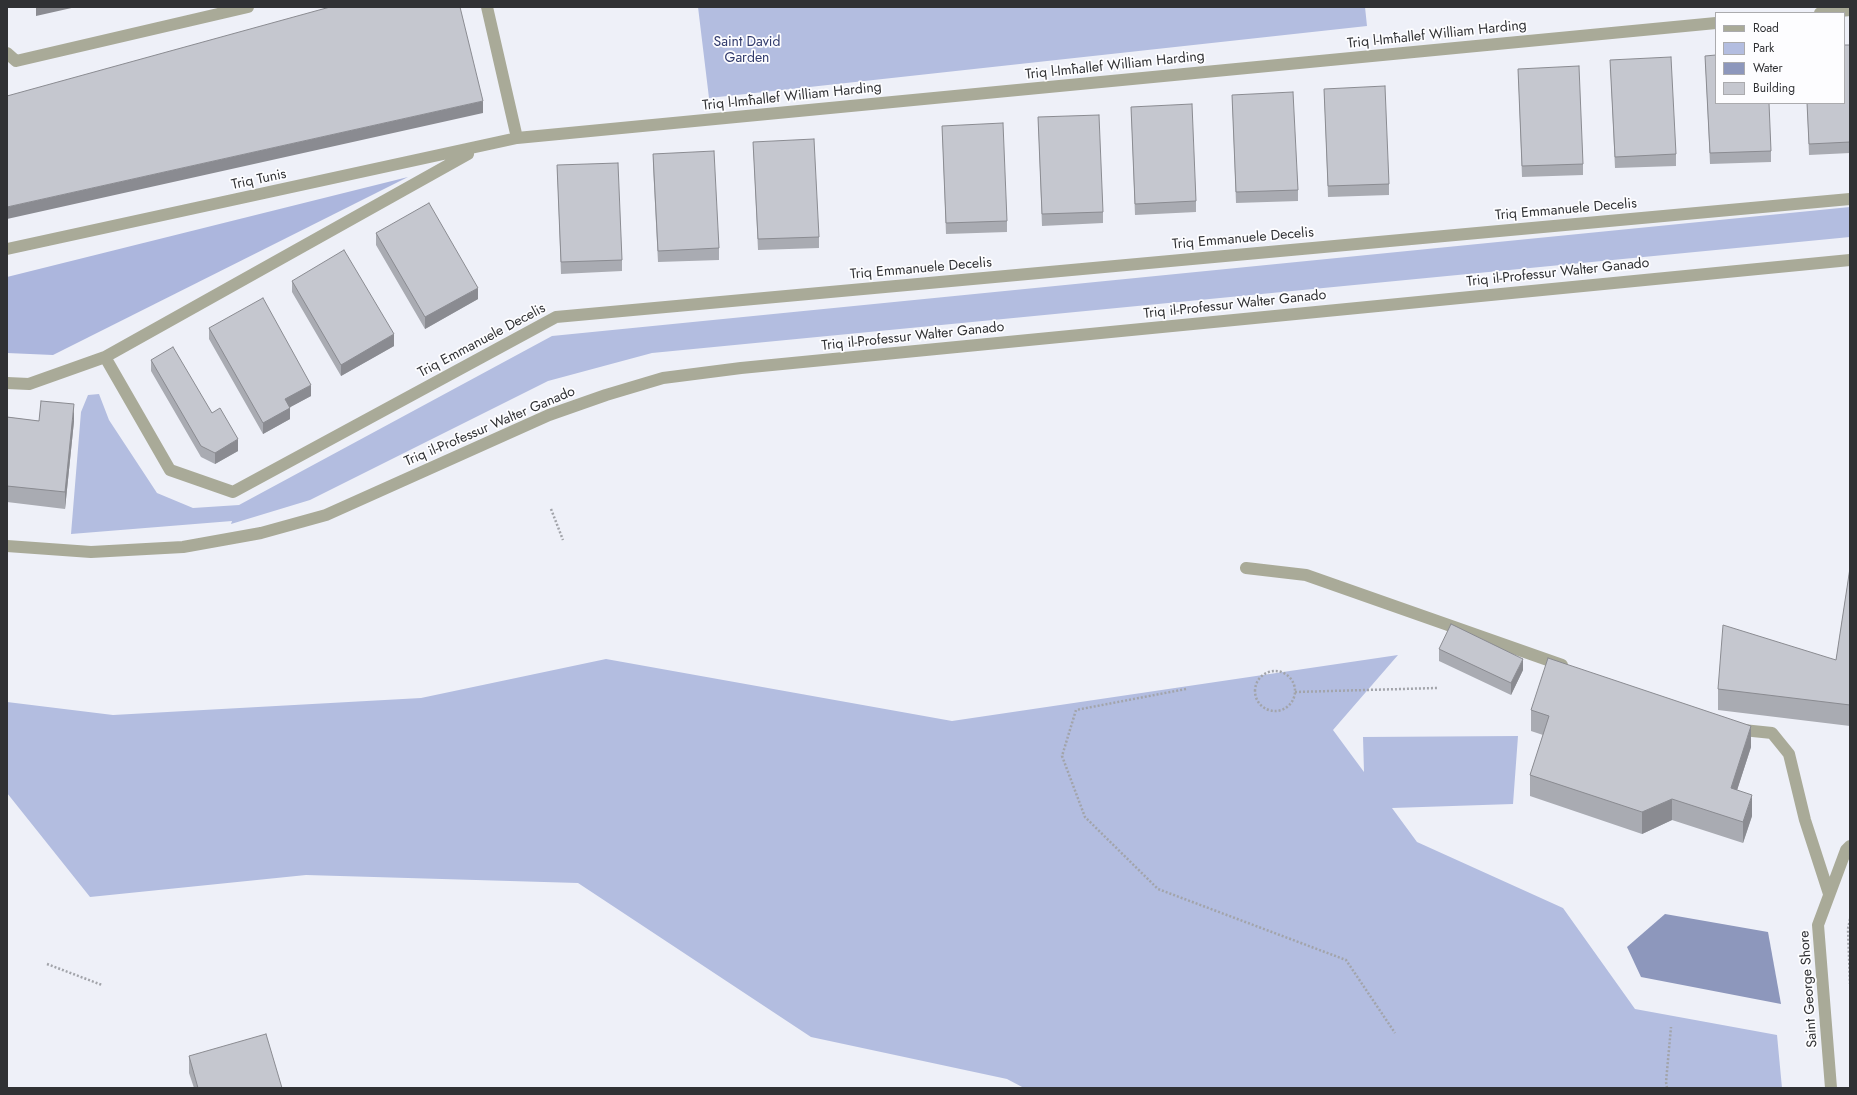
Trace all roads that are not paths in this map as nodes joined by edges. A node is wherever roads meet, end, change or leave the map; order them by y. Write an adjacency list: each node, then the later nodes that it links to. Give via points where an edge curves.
1 (248, 7): 6 (street, via 16,61)
2 (487, 7): 7 (street)
3 (1843, 10): 4 (street)
4 (1828, 12)
5 (1715, 23): 7 (street, Triq l-Imħallef William Harding)
6 (7, 53)
7 (517, 138): 8 (street, Triq Tunis)
8 (480, 147): 10 (street, Triq Tunis); 12 (street)
9 (1850, 199): 12 (street, Triq Emmanuele Decelis, via 556,317 233,492 170,470)
10 (7, 249)
11 (1850, 260): 14 (street, Triq il-Professur Walter Ganado, via 663,378 549,415 326,514 261,533 183,547 91,552)
12 (105, 357): 13 (street, via 28,384)
13 (7, 382)
14 (7, 546)
15 (1246, 568): 16 (street, via 1306,575)
16 (1577, 671)
17 (1723, 723): 19 (street, via 1743,730 1772,733 1789,754 1805,820)
18 (1850, 846): 19 (street, Saint George Shore, via 1846,850)
19 (1829, 894): 20 (street, Saint George Shore, via 1818,925)
20 (1831, 1088)

